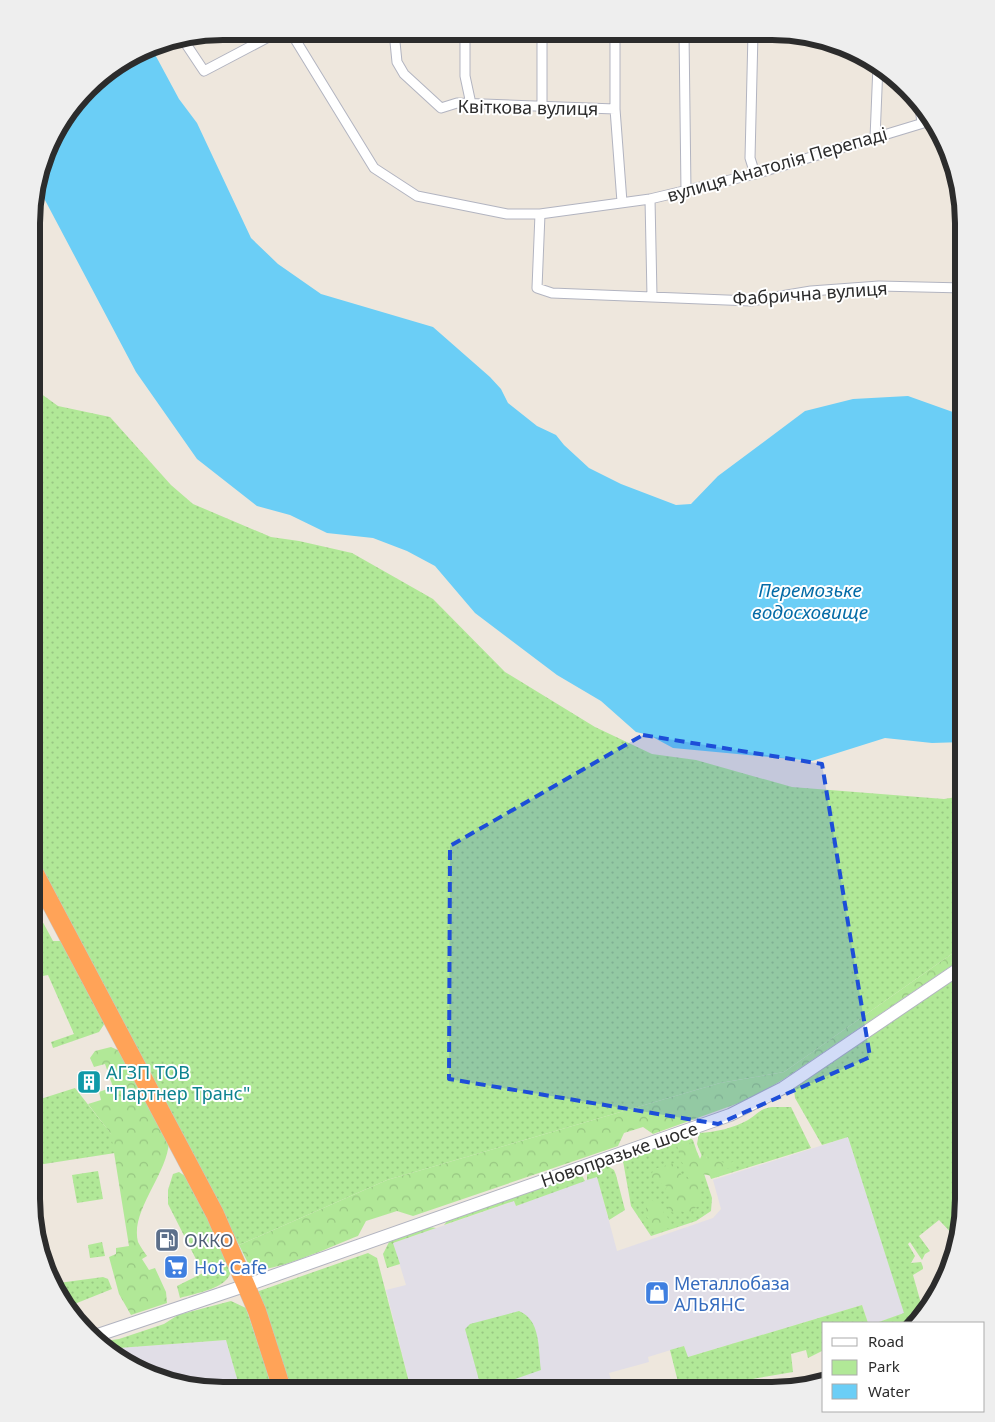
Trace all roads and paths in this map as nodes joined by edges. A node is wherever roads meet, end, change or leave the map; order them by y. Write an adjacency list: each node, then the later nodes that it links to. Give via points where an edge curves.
1 (263, 40): 9 (street, via 204,71)
2 (295, 40): 20 (street, вулиця Анатолія Перепаді, via 374,168 417,196 507,214)
3 (395, 40): 11 (street, Квіткова вулиця, via 397,62 404,74 441,108 456,103)
4 (465, 40): 11 (street, via 465,76)
5 (542, 40): 12 (street)
6 (615, 40): 13 (street)
7 (684, 40): 17 (street)
8 (753, 40): 16 (street, via 750,158)
9 (186, 44)
10 (878, 74): 15 (street)
11 (471, 104): 12 (street, Квіткова вулиця)
12 (542, 104): 13 (street, Квіткова вулиця)
13 (615, 108): 19 (street)
14 (924, 122): 15 (street, вулиця Анатолія Перепаді)
15 (875, 138): 16 (street, вулиця Анатолія Перепаді)
16 (755, 174): 17 (street, вулиця Анатолія Перепаді)
17 (686, 191): 18 (street, вулиця Анатолія Перепаді)
18 (650, 199): 19 (street, вулиця Анатолія Перепаді); 22 (street)
19 (622, 202): 20 (street, вулиця Анатолія Перепаді)
20 (540, 214): 22 (street, Фабрична вулиця, via 537,288 552,293)
21 (955, 288): 22 (street, Фабрична вулиця, via 879,286 811,291 751,301)
22 (652, 296)
23 (40, 883): 25 (highway, via 215,1214)
24 (955, 971): 25 (main road, Новопразьке шосе, via 788,1084 730,1115)
25 (247, 1285): 26 (main road, Новопразьке шосе); 27 (highway)
26 (99, 1334)
27 (280, 1382)

